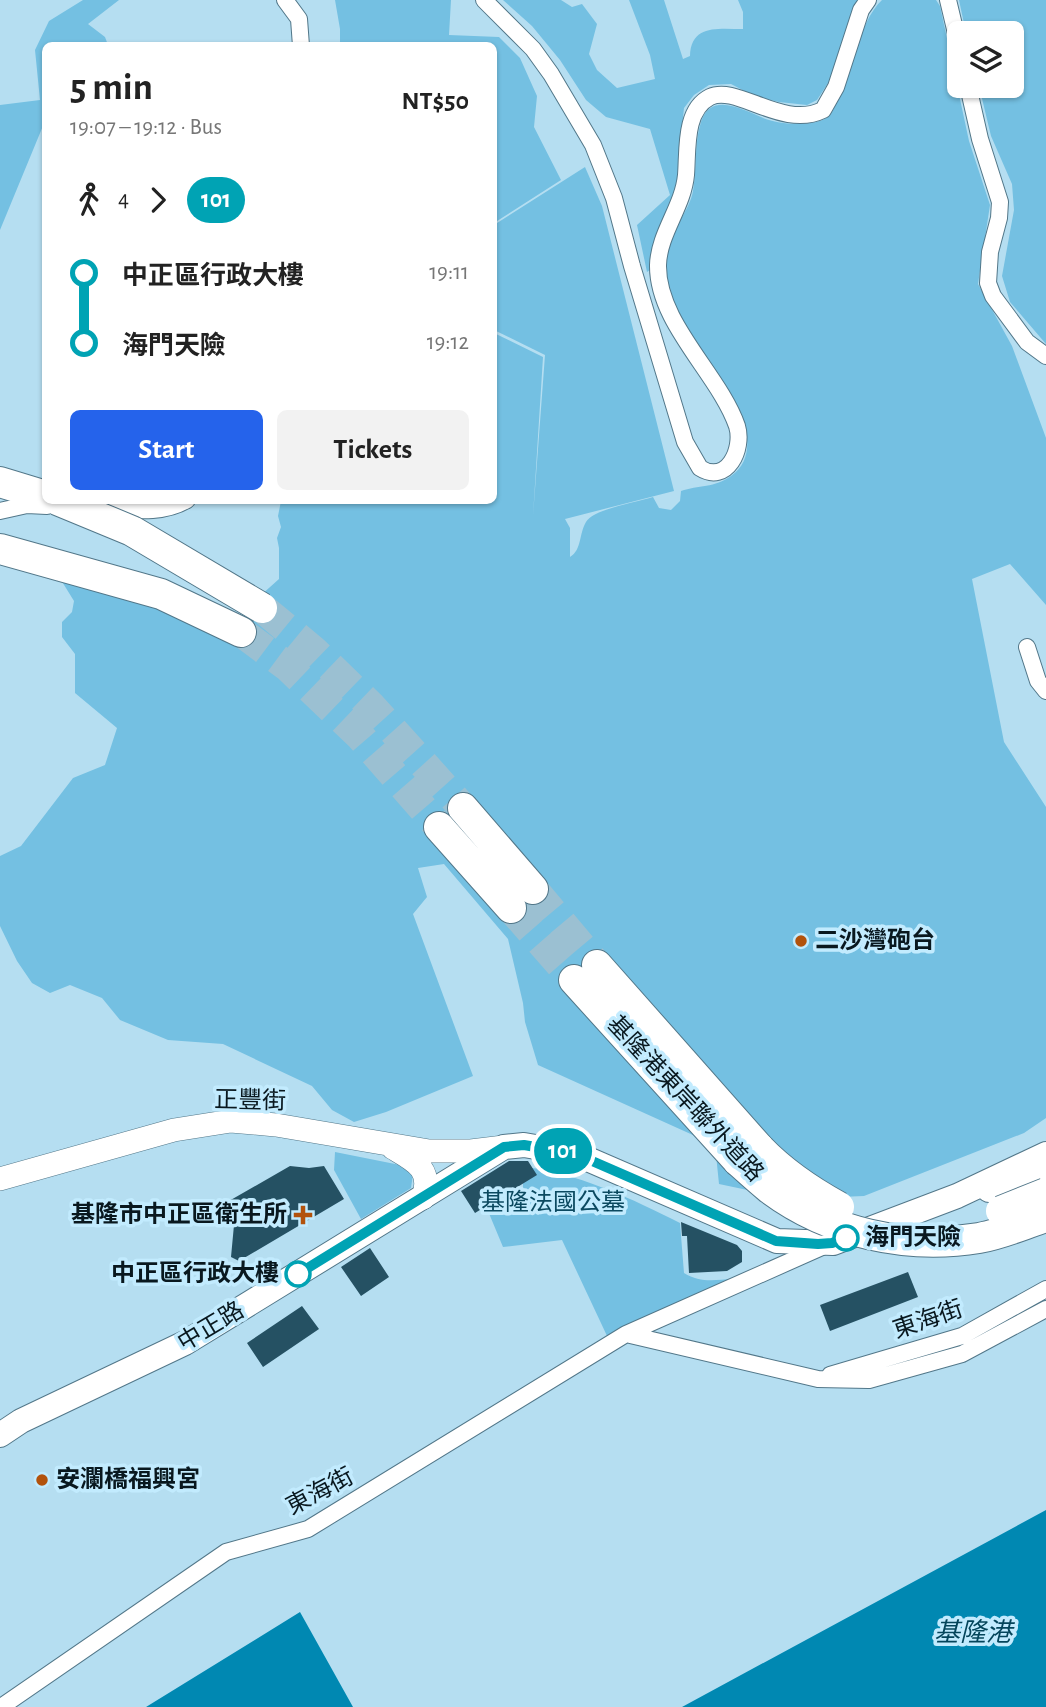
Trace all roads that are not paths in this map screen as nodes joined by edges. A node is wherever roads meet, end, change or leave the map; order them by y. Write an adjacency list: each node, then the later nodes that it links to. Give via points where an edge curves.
1 (285, 0): 6 (street, via 299,19)
2 (484, 0): 3 (street, via 533,49 588,135 614,198 685,442 700,468 711,472 726,468 736,457 738,429 677,324 659,282 660,246 684,187 694,111 712,96 723,95 786,114 823,110)
3 (868, 0)
4 (948, 0): 5 (street)
5 (953, 21)
6 (301, 42)
7 (971, 98): 8 (street, via 1000,202 988,283 1027,342)
8 (1046, 356)
9 (0, 482): 10 (highway)
10 (42, 495)
11 (67, 504): 15 (highway, bridge, via 131,531)
12 (180, 504): 13 (street, via 159,510 27,505)
13 (0, 511)
14 (0, 549): 16 (highway, via 161,594)
15 (262, 608)
16 (241, 632)
17 (1027, 648): 18 (street)
18 (1046, 691)
19 (463, 808): 20 (highway, via 522,899)
20 (439, 827)
21 (585, 973): 25 (highway, 基隆港東岸聯外道路)
22 (388, 1145): 23 (street, 正豐街, via 429,1151); 26 (street, 正豐街, via 231,1121 174,1130); 30 (street, via 424,1171 427,1185)
23 (504, 1147): 30 (main road, 中正路); 32 (main road, via 524,1145 576,1154 776,1241)
24 (1046, 1154): 29 (main road)
25 (749, 1155): 28 (highway, 基隆港東岸聯外道路, bridge, via 779,1168 843,1209 875,1218 967,1220); 31 (highway, 基隆港東岸聯外道路, bridge, via 771,1189 795,1205 878,1237 936,1242 980,1237)
26 (0, 1179)
27 (1046, 1179): 29 (main road)
28 (1046, 1193)
29 (957, 1196): 32 (main road)
30 (423, 1198): 39 (main road, 中正路, via 185,1343)
31 (1046, 1217)
32 (832, 1243): 35 (street, 東海街)
33 (1046, 1289): 38 (street, 東海街, via 962,1336)
34 (1046, 1309): 38 (street, 東海街, via 962,1354 869,1380)
35 (676, 1312): 36 (street, 東海街); 37 (street, via 671,1327)
36 (626, 1334): 37 (street, 東海街); 40 (street, 東海街, via 308,1529 226,1552)
37 (684, 1346): 38 (street, 東海街)
38 (818, 1379)
39 (0, 1433)
40 (1, 1707)

